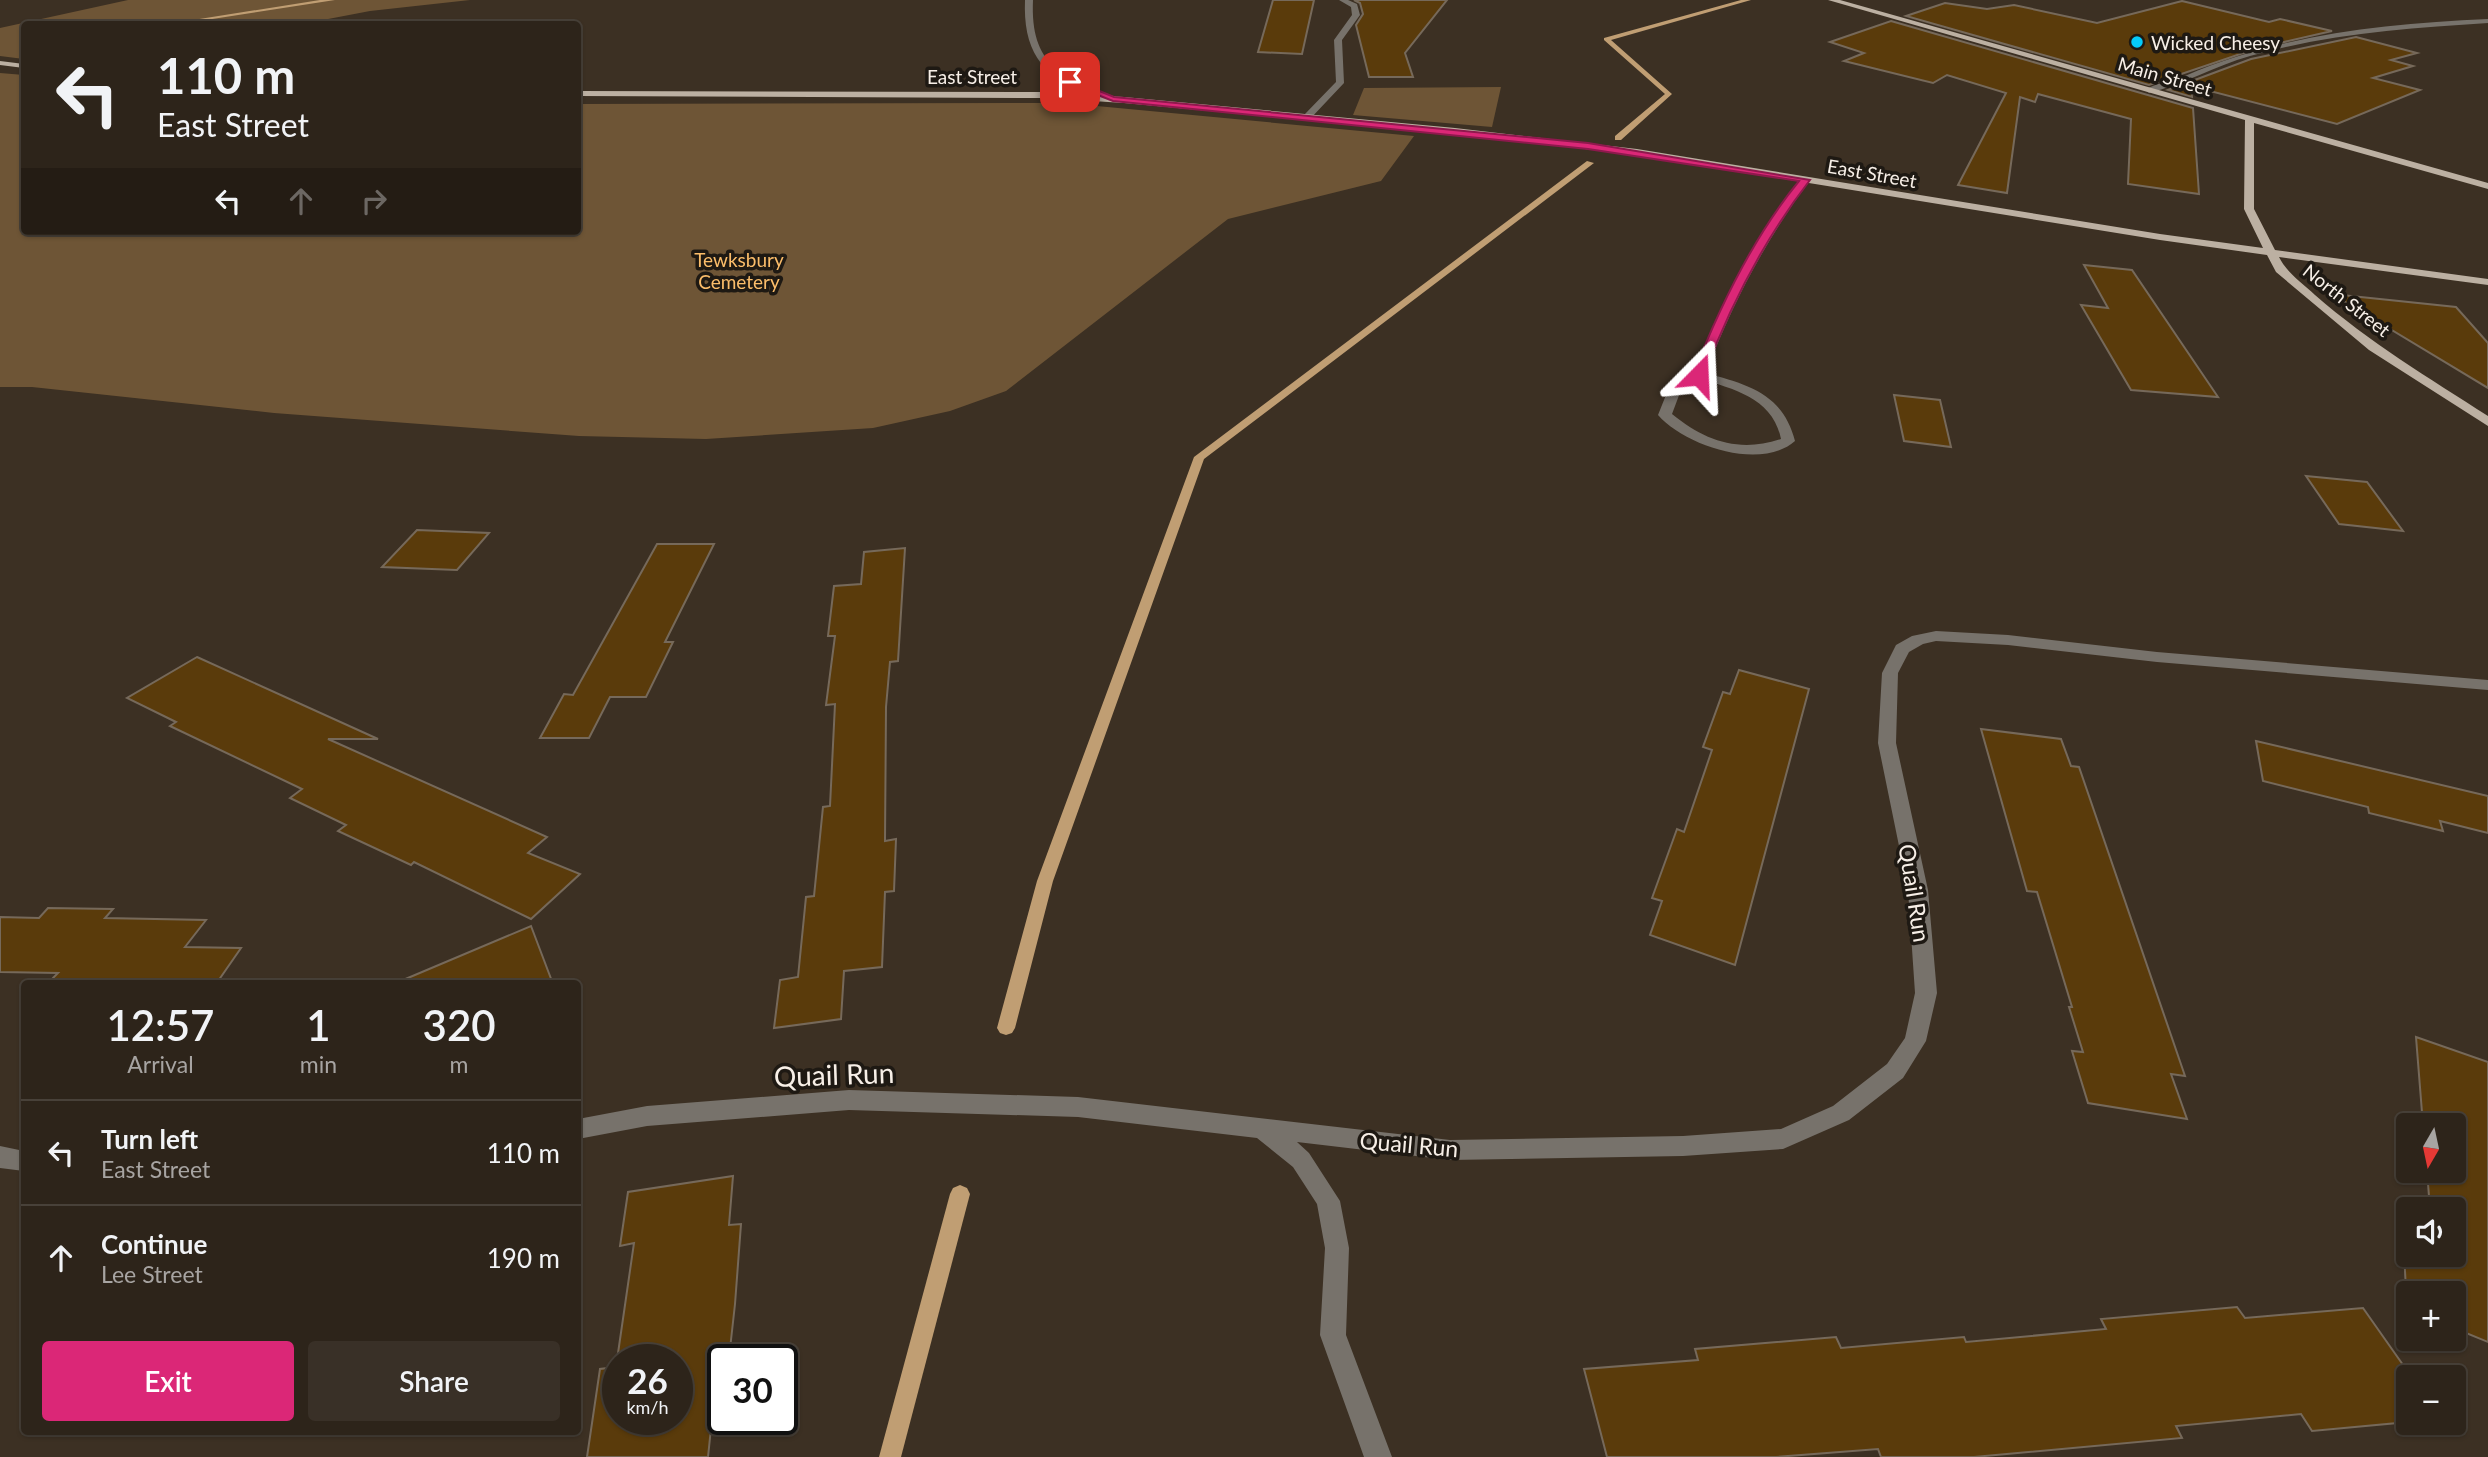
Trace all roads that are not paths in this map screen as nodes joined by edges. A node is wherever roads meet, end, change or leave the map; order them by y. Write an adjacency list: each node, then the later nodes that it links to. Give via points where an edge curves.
1 (1029, 0): 9 (street, via 1030,26 1048,70)
2 (1343, 0): 10 (street, via 1354,6 1356,15 1338,40 1340,83)
3 (1832, 0): 7 (main road, Main Street)
4 (2488, 21): 7 (street, via 2378,28 2308,40 2242,55 2170,86)
5 (0, 63): 6 (main road)
6 (21, 66)
7 (2149, 90): 11 (main road, Main Street)
8 (581, 94): 9 (main road, East Street, via 1007,93)
9 (1113, 99): 10 (main road, East Street)
10 (1307, 117): 12 (main road, East Street, via 1600,147)
11 (2250, 118): 13 (main road, Main Street); 14 (main road, North Street, via 2249,209)
12 (1805, 180): 14 (main road, East Street); 16 (street, via 1762,244 1717,327)
13 (2488, 186)
14 (2272, 253): 15 (main road, East Street); 17 (main road, North Street, via 2290,281 2329,313)
15 (2488, 282)
16 (1699, 375): 16 (street, via 1675,388 1665,415 1688,436 1728,449 1764,451 1788,441 1783,421 1766,402 1736,385)
17 (2488, 422)
18 (2488, 685): 20 (street, Quail Run, via 2008,640 1936,636 1918,640 1902,649 1890,673 1887,743 1918,890 1926,993 1915,1041 1895,1071 1841,1113 1783,1139 1683,1146 1450,1150)
19 (581, 1128): 20 (street, Quail Run, via 646,1116 849,1100 1078,1107)
20 (1262, 1128): 23 (street, via 1301,1160 1328,1200 1337,1248 1334,1335)
21 (0, 1157): 22 (street)
22 (21, 1160)
23 (1378, 1457)

